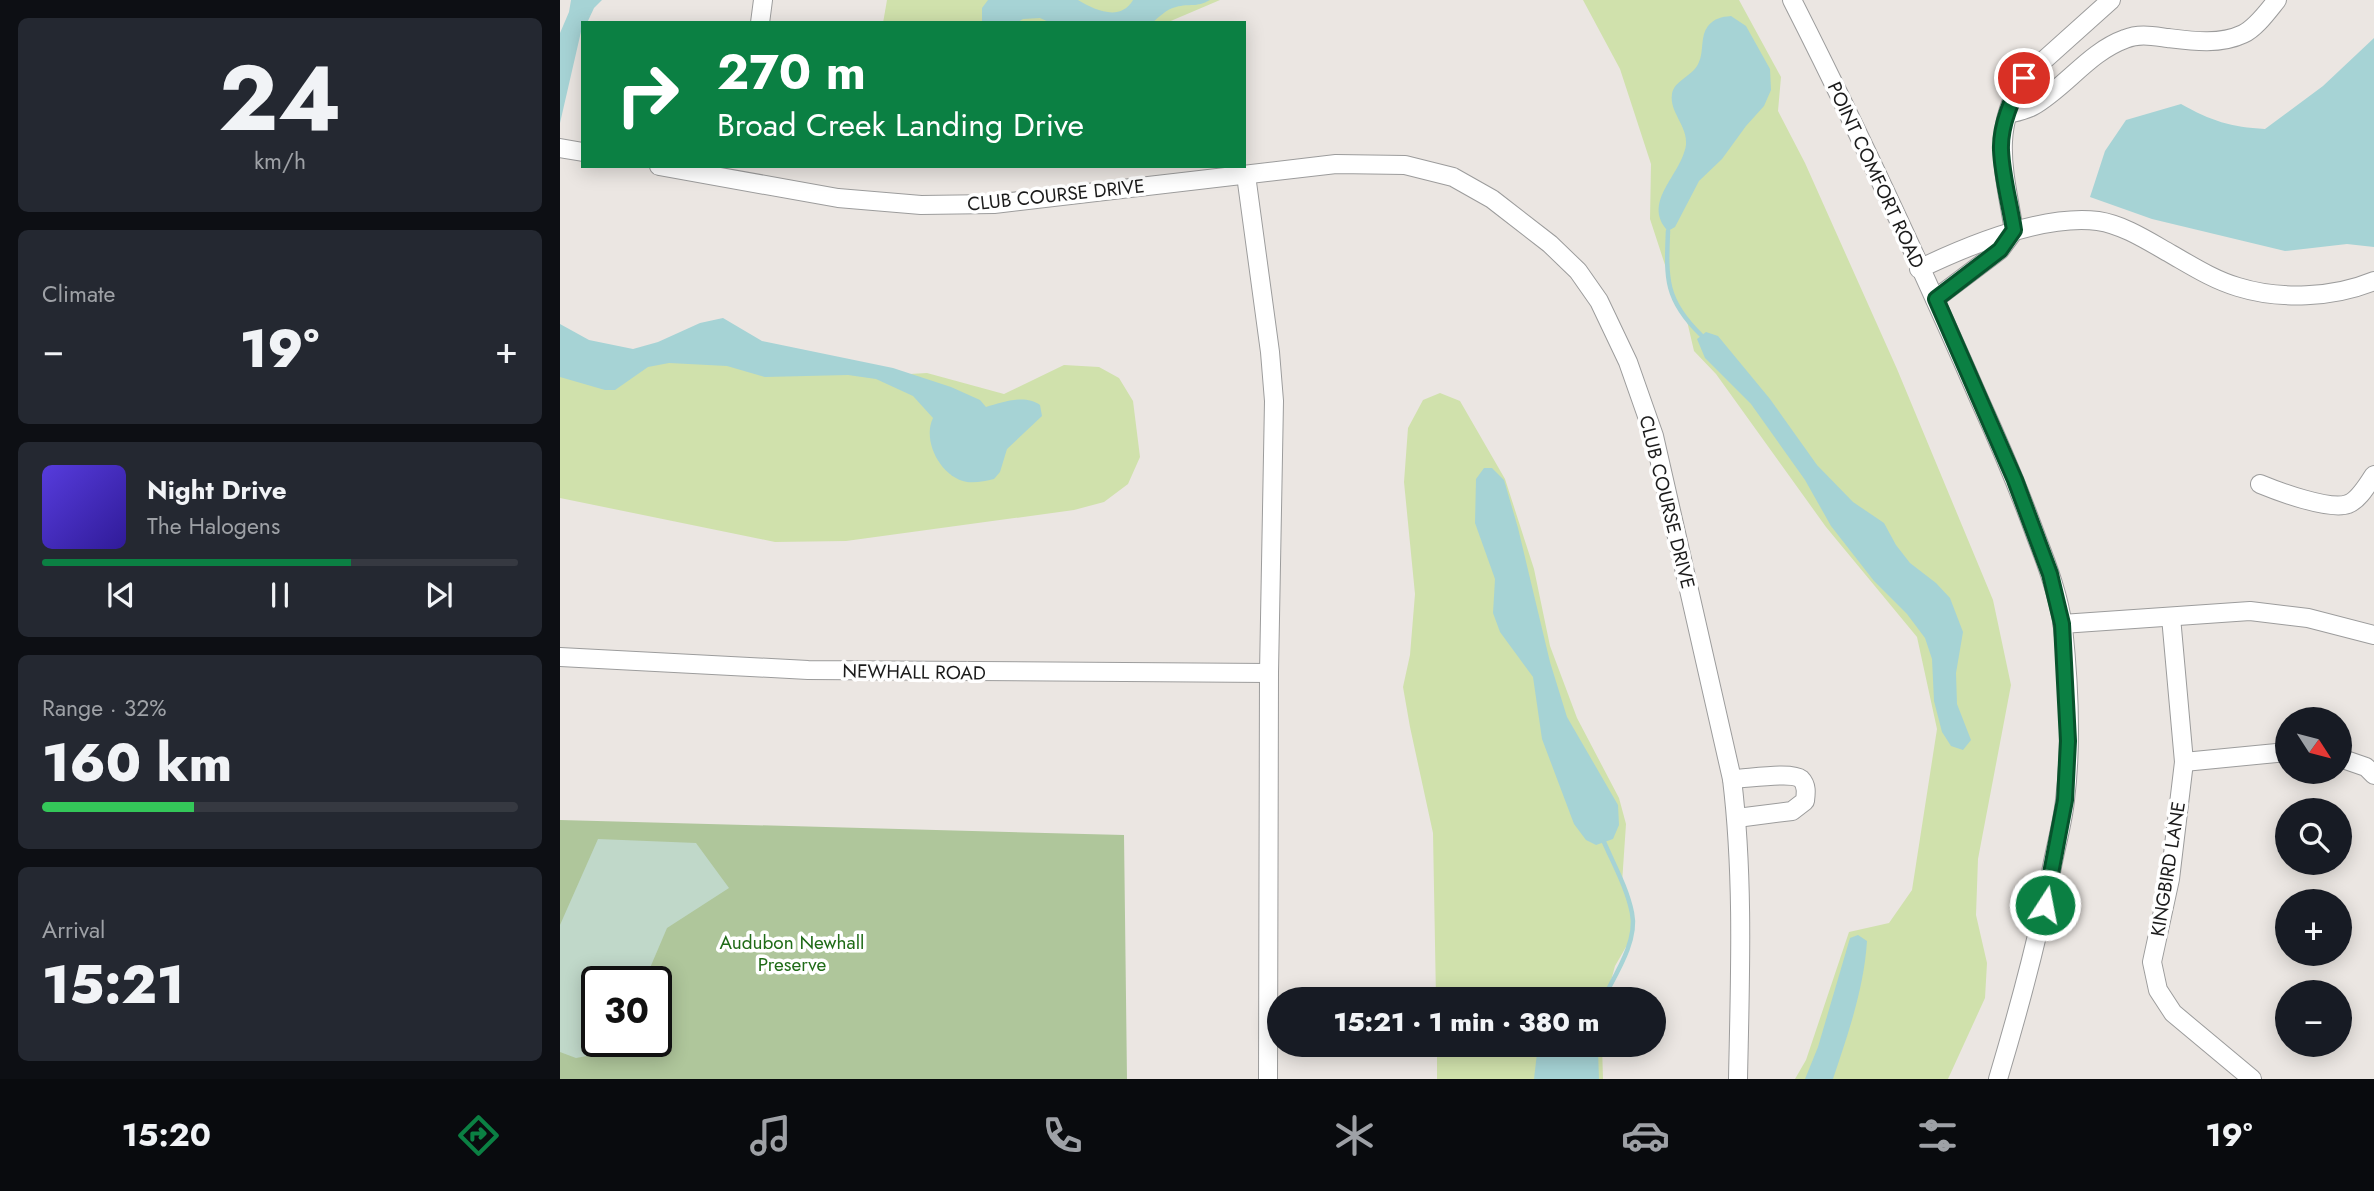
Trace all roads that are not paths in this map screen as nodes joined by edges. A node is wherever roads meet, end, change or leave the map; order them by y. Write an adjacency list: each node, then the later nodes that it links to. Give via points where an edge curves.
1 (763, 0): 5 (street)
2 (1792, 0): 13 (street, POINT COMFORT ROAD)
3 (2111, 0): 6 (street, via 2024,78)
4 (2277, 0): 6 (street, via 2251,29 2228,39 2125,38 2032,107)
5 (760, 21)
6 (2008, 114): 12 (street, via 2001,149)
7 (560, 148): 8 (street)
8 (581, 152)
9 (682, 168): 10 (street, CLUB COURSE DRIVE)
10 (728, 172): 11 (street, CLUB COURSE DRIVE, via 838,198 921,205 994,204)
11 (1245, 175): 22 (street, via 1273,401); 27 (street, CLUB COURSE DRIVE, via 1336,164 1405,165 1452,177 1492,199 1578,271 1599,301 1628,362 1654,436)
12 (2014, 230): 13 (street); 14 (street, via 2098,222 2143,239 2238,288 2264,293 2306,296); 15 (street, via 2000,250)
13 (1919, 269): 15 (street, POINT COMFORT ROAD)
14 (2374, 281)
15 (1936, 299): 19 (street, POINT COMFORT ROAD, via 2015,480 2050,574)
16 (2374, 475): 17 (street, via 2347,505 2287,495)
17 (2260, 484)
18 (2171, 617): 19 (street); 20 (street, via 2270,612); 24 (street, KINGBIRD LANE)
19 (2062, 624): 31 (street, POINT COMFORT ROAD, via 2068,716 2065,800 2045,905)
20 (2374, 635)
21 (560, 657): 22 (street, NEWHALL ROAD, via 808,670)
22 (1269, 673): 29 (street)
23 (2275, 753): 24 (street)
24 (2184, 762): 32 (street, KINGBIRD LANE, via 2170,879 2152,962 2158,990 2173,1013)
25 (2352, 762): 26 (street)
26 (2374, 775)
27 (1732, 779): 28 (street, CLUB COURSE DRIVE); 28 (street, via 1793,775 1806,790 1805,801 1791,811)
28 (1737, 817): 30 (street, CLUB COURSE DRIVE)
29 (1268, 1079)
30 (1738, 1079)
31 (1998, 1079)
32 (2252, 1079)

